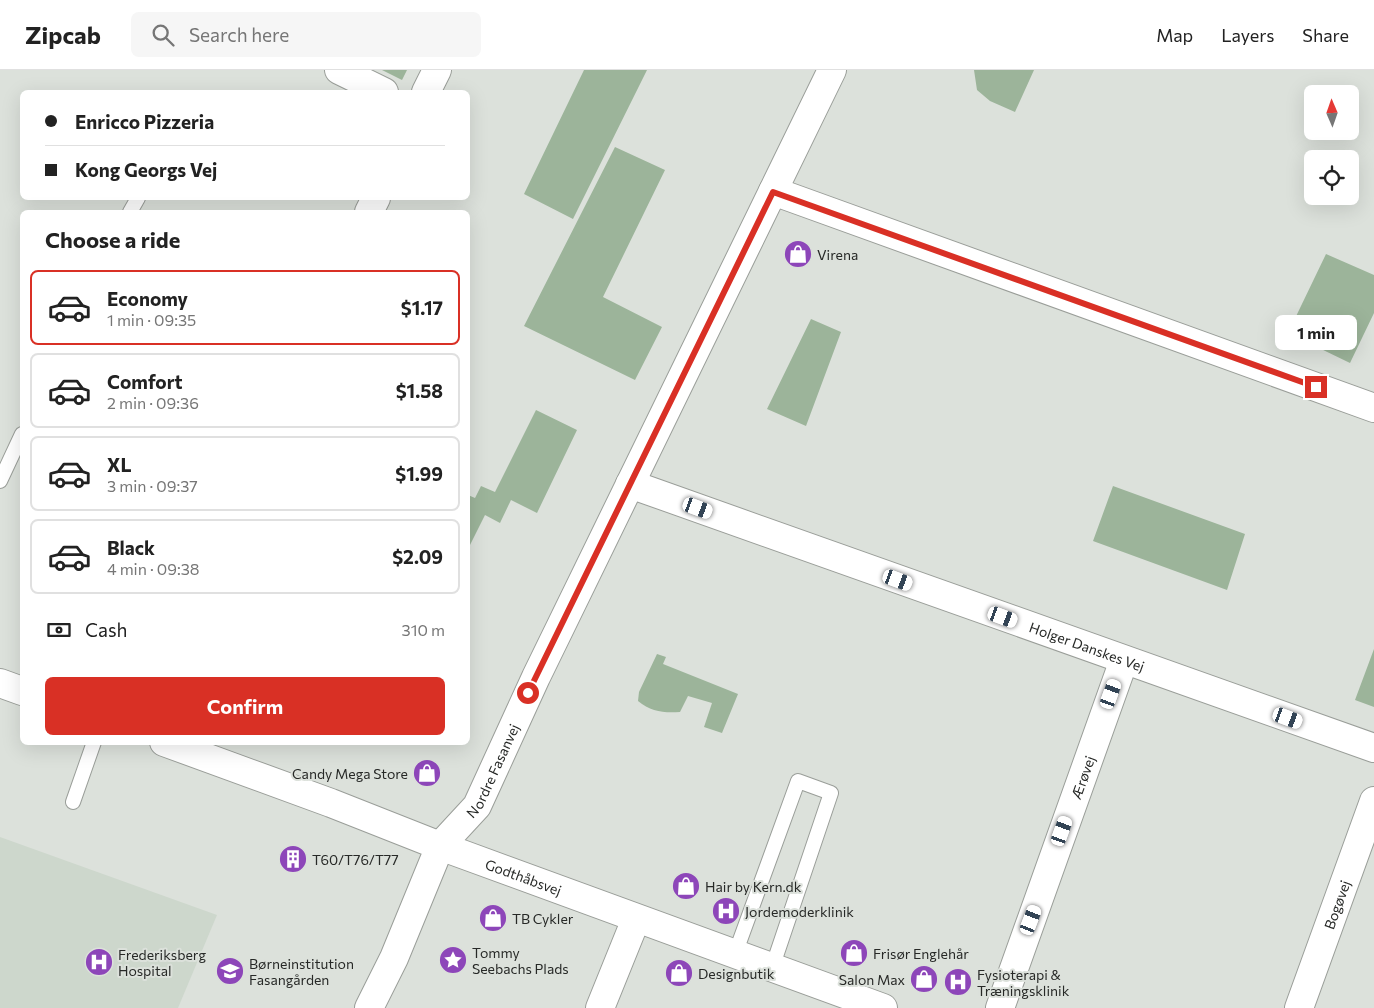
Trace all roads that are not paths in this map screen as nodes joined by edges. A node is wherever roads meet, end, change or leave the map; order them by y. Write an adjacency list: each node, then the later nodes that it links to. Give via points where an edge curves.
1 (339, 70): 4 (street)
2 (437, 70): 5 (street)
3 (832, 70): 6 (street, Nordre Fasanvej)
4 (380, 90)
5 (427, 90)
6 (773, 192): 7 (street); 10 (street, Nordre Fasanvej)
7 (1374, 408)
8 (20, 438): 9 (lane)
9 (0, 481)
10 (630, 484): 11 (street, Holger Danskes Vej); 19 (street, Nordre Fasanvej, via 476,808)
11 (1124, 660): 16 (street, Holger Danskes Vej); 26 (street, Ærøvej)
12 (0, 683): 13 (street)
13 (20, 690)
14 (93, 745): 17 (lane)
15 (172, 745): 19 (street, Godthåbsvej)
16 (1374, 748)
17 (73, 802)
18 (1374, 802): 27 (street, Bogøvej)
19 (440, 846): 20 (street, Godthåbsvej); 24 (street, Nordre Fasanvej, via 394,958)
20 (636, 919): 21 (street, Godthåbsvej); 25 (street)
21 (735, 954): 22 (street, Godthåbsvej); 22 (lane, via 798,781 831,792)
22 (772, 968): 23 (street, Godthåbsvej)
23 (871, 1006)
24 (369, 1008)
25 (600, 1008)
26 (1000, 1008)
27 (1299, 1008)

